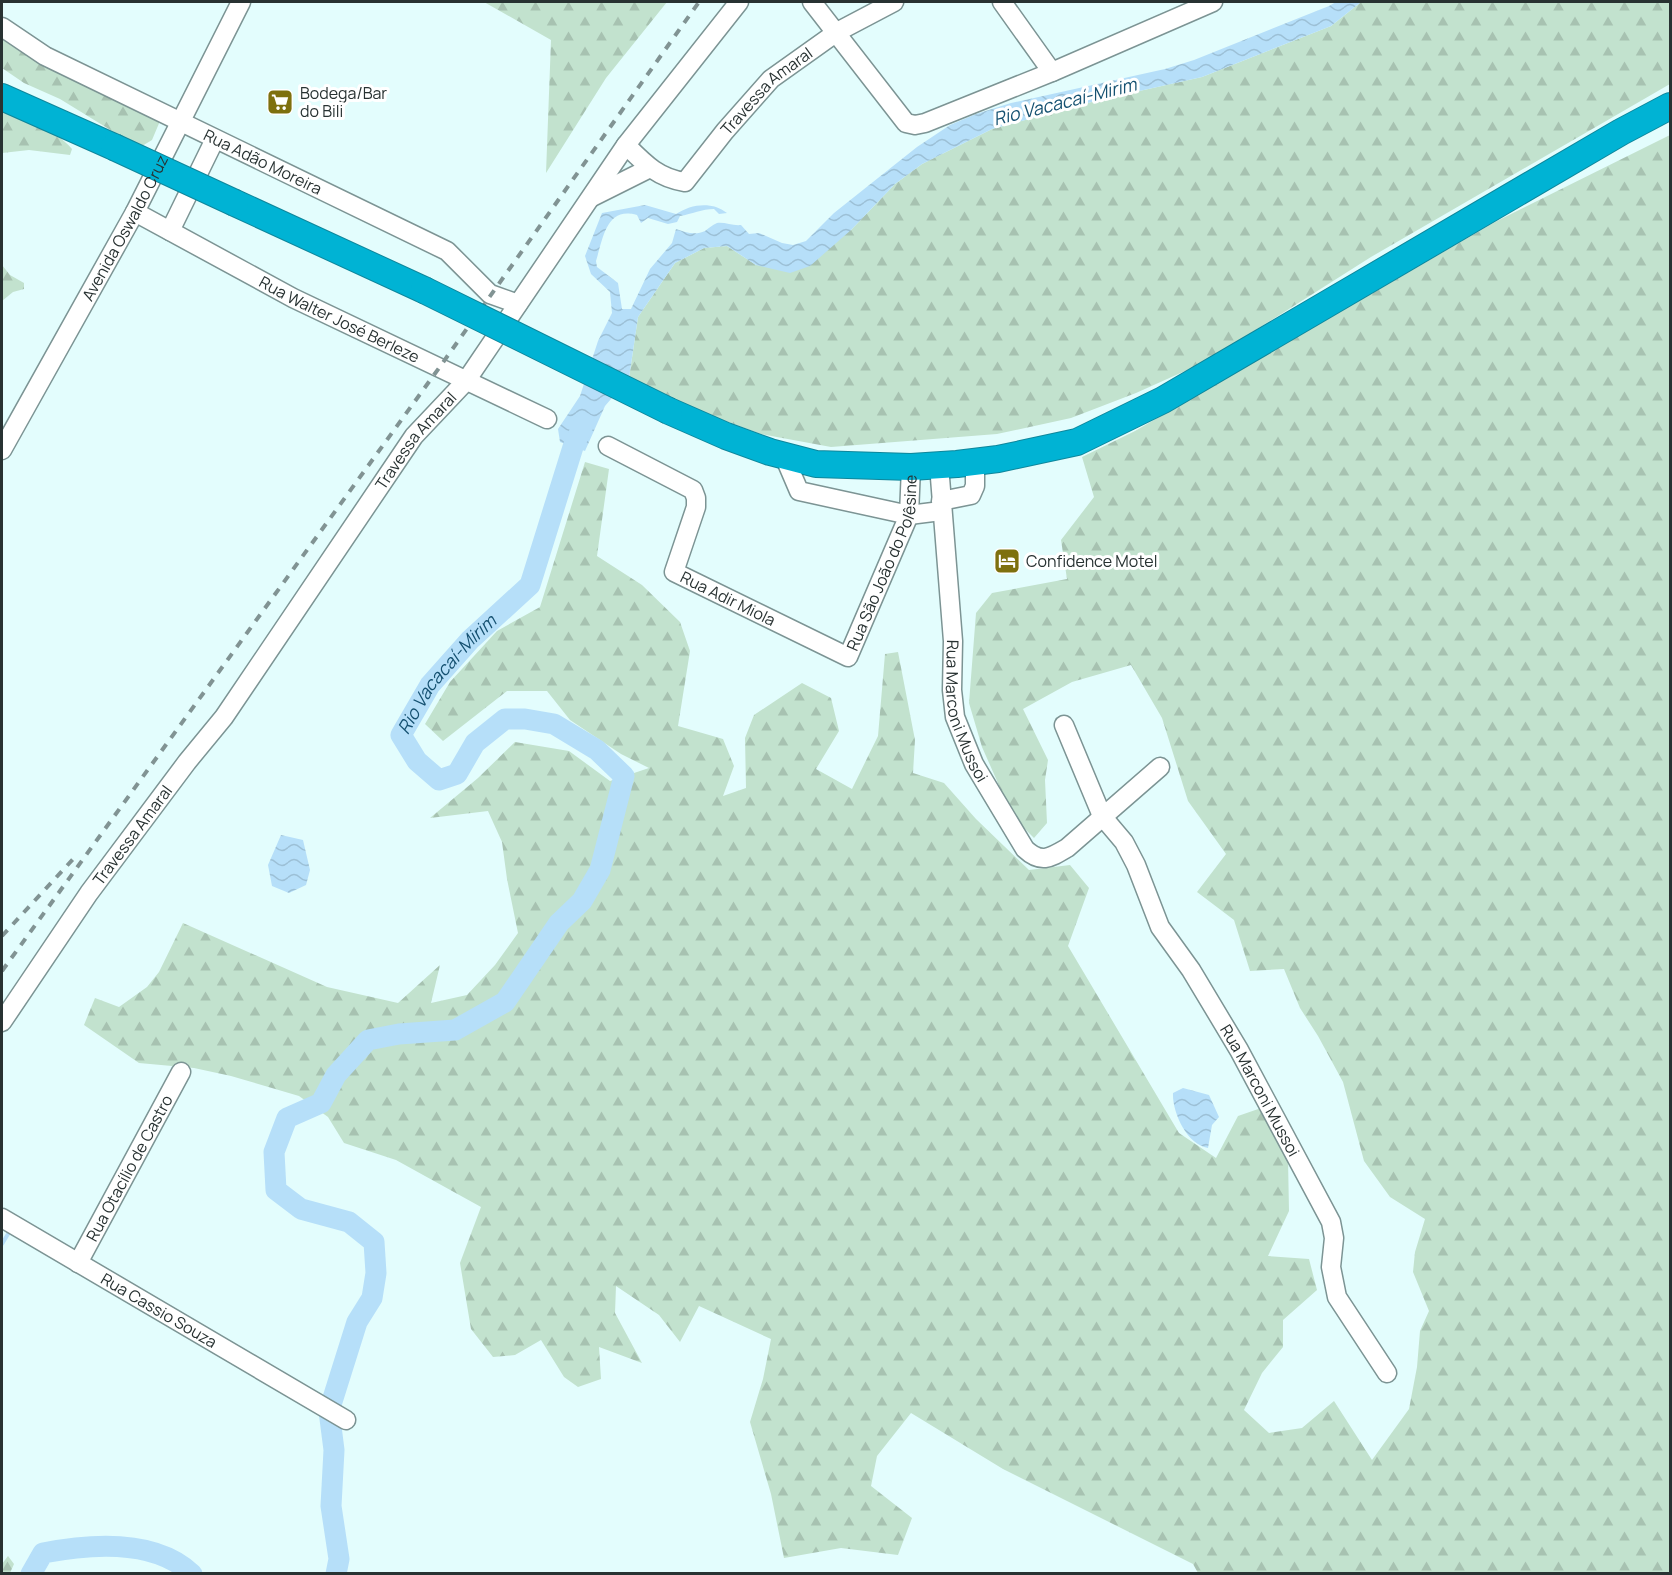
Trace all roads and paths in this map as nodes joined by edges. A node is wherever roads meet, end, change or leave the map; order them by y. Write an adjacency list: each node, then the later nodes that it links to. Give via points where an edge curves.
1 (242, 2): 14 (street, Avenida Oswaldo Cruz)
2 (739, 2): 16 (street)
3 (812, 2): 8 (street)
4 (894, 2): 8 (street, Travessa Amaral)
5 (1002, 2): 9 (street)
6 (1204, 4): 9 (street)
7 (2, 27): 14 (street, Rua Adão Moreira, via 45,56)
8 (837, 32): 9 (street, via 906,123 915,125); 17 (street, Travessa Amaral, via 771,79 686,182 670,180)
9 (1052, 72)
10 (2, 86): 13 (highway)
11 (2, 97): 13 (highway)
12 (1671, 106): 27 (highway, via 1163,400 1077,442)
13 (34, 110): 26 (highway, bridge, via 424,290 669,411)
14 (181, 122): 15 (street, Rua Adão Moreira); 19 (street, Avenida Oswaldo Cruz)
15 (215, 139): 20 (street); 21 (street, Rua Adão Moreira, via 447,251 490,294)
16 (626, 145): 17 (street, Travessa Amaral); 18 (street, Travessa Amaral)
17 (650, 168): 18 (street)
18 (590, 198): 21 (street, Travessa Amaral)
19 (135, 213): 20 (street, Rua Walter José Berleze); 25 (street, Avenida Oswaldo Cruz)
20 (170, 231): 22 (street, Rua Walter José Berleze, via 293,298)
21 (518, 303): 22 (street, Travessa Amaral)
22 (466, 381): 23 (street, Rua Walter José Berleze); 36 (street, Travessa Amaral, via 414,436 224,717 89,893)
23 (548, 419)
24 (608, 446): 32 (street, Rua Adir Miola, via 693,490 696,507 674,572)
25 (2, 450)
26 (784, 456): 29 (highway, via 816,464); 31 (street, via 799,491)
27 (975, 462): 28 (highway); 30 (street, via 971,495)
28 (939, 465): 29 (highway); 30 (street, Rua Marconi Mussoi)
29 (911, 467): 31 (street, Rua São João do Polêsine)
30 (941, 506): 31 (street); 35 (street, Rua Marconi Mussoi, via 953,641 955,717 974,765 1033,856 1049,858 1067,848)
31 (909, 515): 32 (street, Rua São João do Polêsine)
32 (848, 657)
33 (1064, 725): 35 (street, Rua Marconi Mussoi)
34 (1160, 767): 35 (street, Rua Marconi Mussoi)
35 (1102, 816): 40 (street, Rua Marconi Mussoi, via 1124,842 1160,927 1239,1050 1331,1222 1334,1239 1330,1267 1337,1297)
36 (2, 1022)
37 (181, 1072): 39 (street, Rua Otacílio de Castro)
38 (2, 1218): 39 (street, Rua Cassio Souza)
39 (78, 1263): 41 (street, Rua Cassio Souza)
40 (1387, 1373)
41 (346, 1420)

